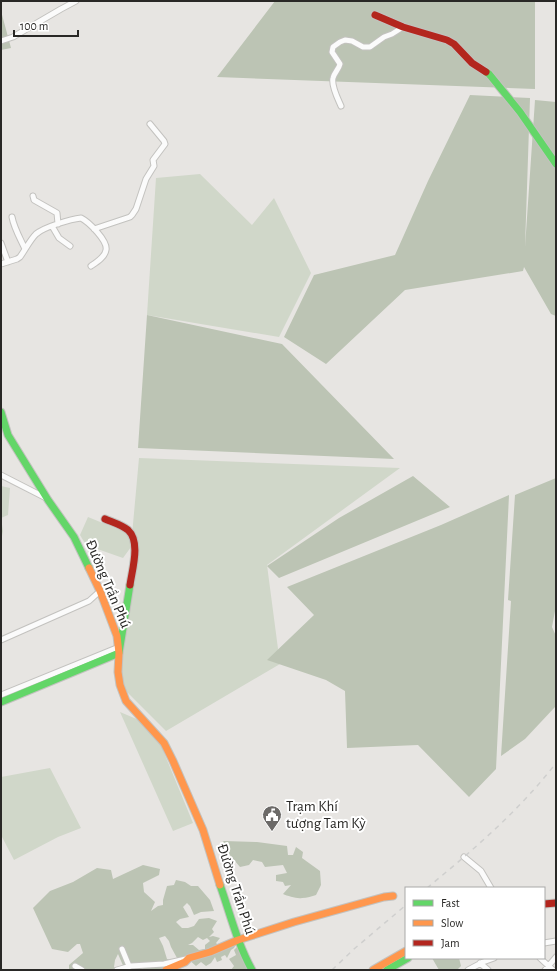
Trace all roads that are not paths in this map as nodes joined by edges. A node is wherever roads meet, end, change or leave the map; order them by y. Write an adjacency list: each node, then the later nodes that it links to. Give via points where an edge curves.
1 (76, 1): 4 (street, via 13,37)
2 (375, 15): 3 (main road)
3 (403, 27): 5 (street, via 370,47 361,47 345,40 333,47 332,52 340,64 333,81); 7 (main road, via 452,42 472,62 489,74 520,112)
4 (1, 41)
5 (341, 106)
6 (150, 124): 12 (street, via 165,144 153,160 154,166 146,179 135,211 130,217)
7 (556, 164)
8 (33, 196): 10 (street, via 34,200 57,213)
9 (12, 217): 15 (street)
10 (58, 224): 11 (street); 12 (street, via 81,218)
11 (52, 226): 14 (street, via 59,238); 15 (street, via 36,234)
12 (94, 229): 18 (street, via 106,248 100,259)
13 (1, 242): 16 (street)
14 (70, 246)
15 (26, 249): 16 (street, via 20,257)
16 (8, 262): 17 (street)
17 (1, 264)
18 (91, 266)
19 (1, 412): 21 (main road, Đường Trần Phú, via 8,435)
20 (1, 475): 21 (street)
21 (48, 500): 23 (main road, Đường Trần Phú, via 74,537)
22 (104, 519): 25 (main road, via 127,529 134,536 135,550)
23 (100, 591): 24 (street, via 89,601); 25 (main road, Đường Trần Phú, via 117,636)
24 (1, 640)
25 (119, 650): 26 (street); 27 (main road, via 64,677); 35 (main road, Đường Trần Phú, via 118,672 123,694 126,701 164,743 173,761 202,830)
26 (1, 695)
27 (1, 702)
28 (464, 857): 29 (street, via 481,871)
29 (490, 887)
30 (393, 896): 35 (main road, via 371,900)
31 (556, 903): 32 (main road)
32 (545, 904)
33 (556, 909): 34 (main road)
34 (545, 911)
35 (238, 940): 41 (main road); 52 (main road, Đường Trần Phú)
36 (556, 941): 37 (street)
37 (545, 943)
38 (122, 949): 47 (street)
39 (405, 952): 53 (main road)
40 (556, 957): 48 (street)
41 (189, 958): 47 (street, via 164,964); 51 (main road)
42 (406, 959): 54 (main road)
43 (491, 959): 45 (street)
44 (541, 959): 48 (street)
45 (480, 963): 55 (street); 56 (street)
46 (75, 966): 49 (street)
47 (129, 966): 50 (street)
48 (547, 968): 57 (street)
49 (82, 970)
50 (118, 970)
51 (166, 970)
52 (252, 970)
53 (373, 970)
54 (387, 970)
55 (468, 970)
56 (488, 970)
57 (553, 970)

